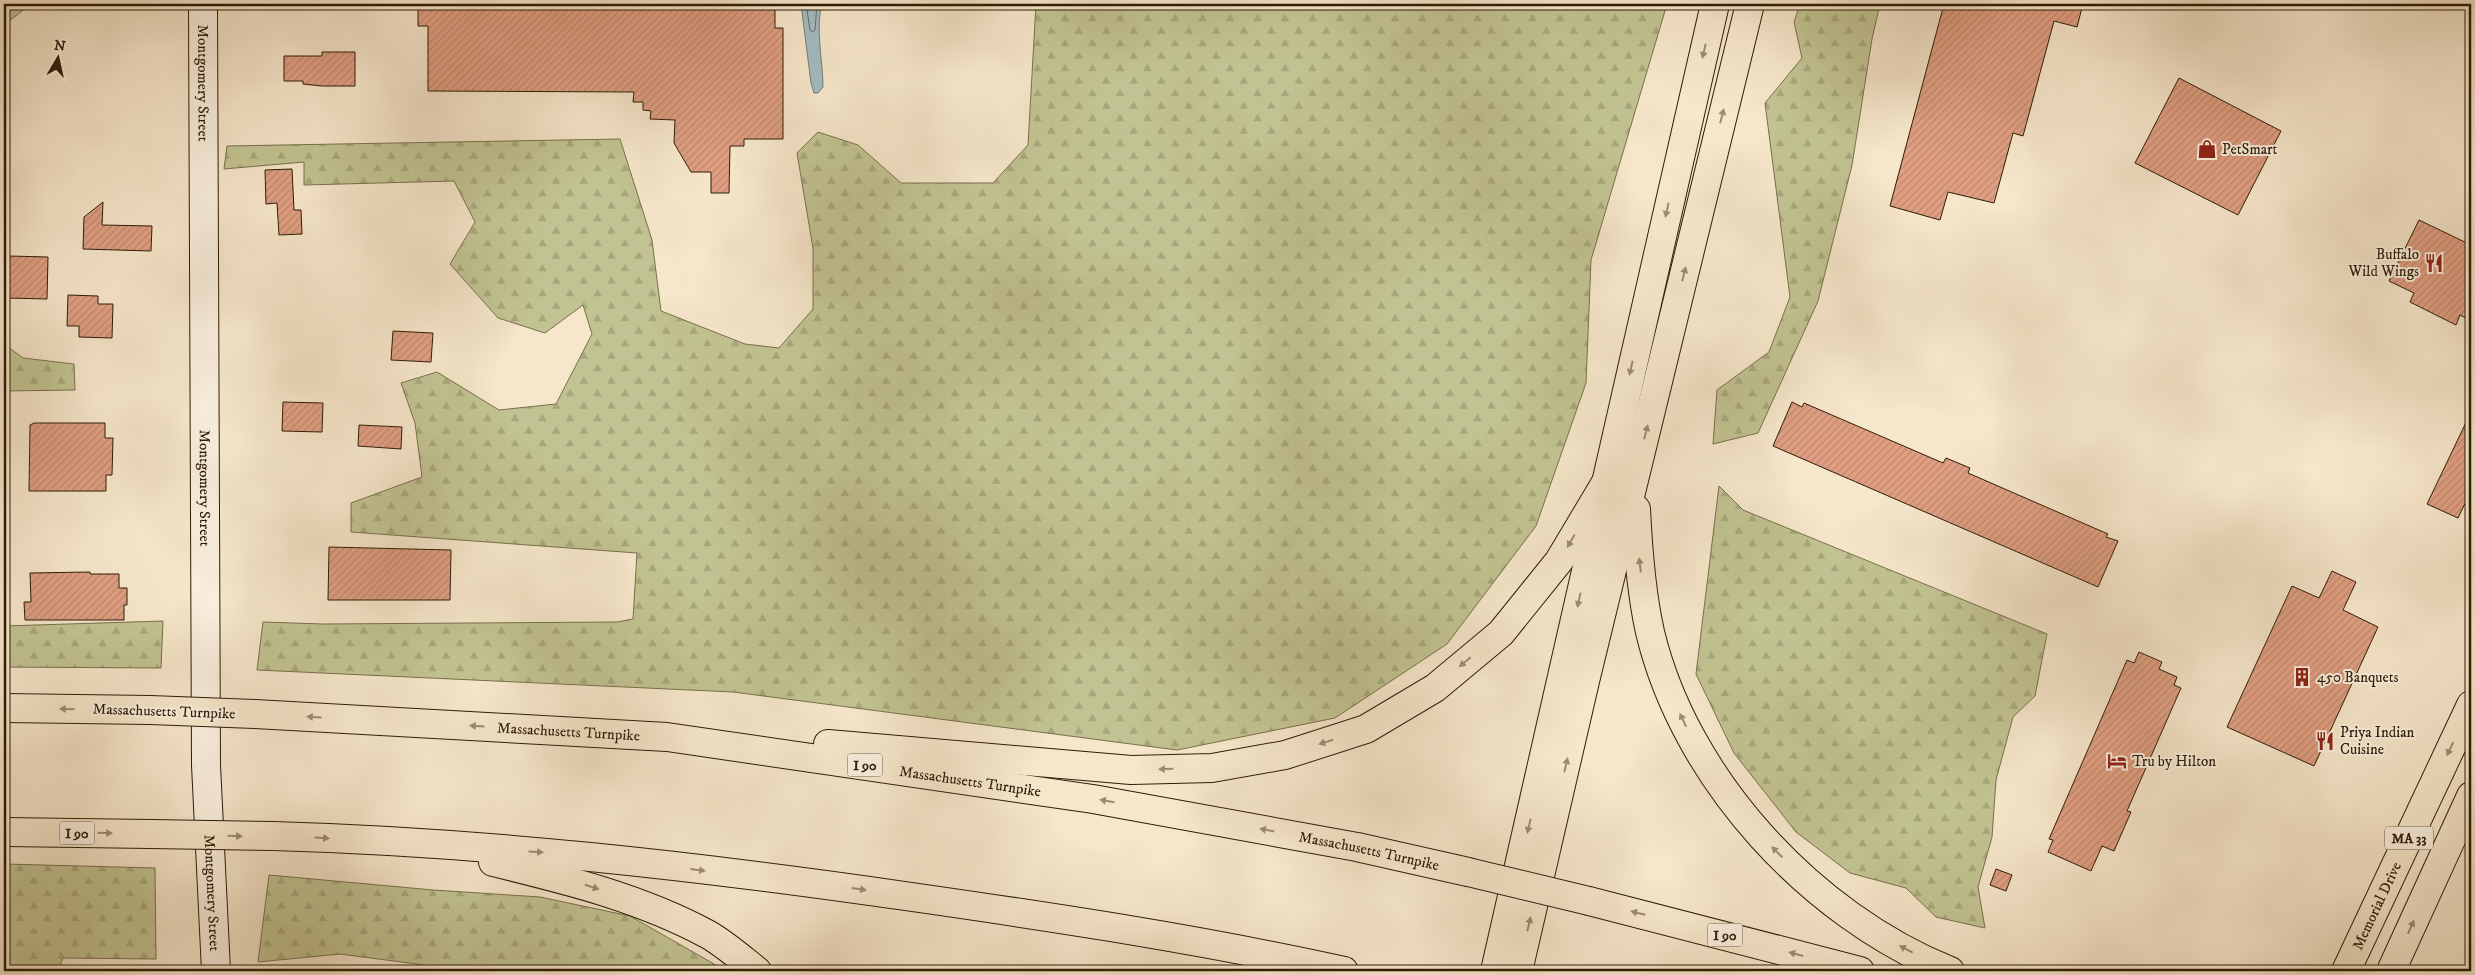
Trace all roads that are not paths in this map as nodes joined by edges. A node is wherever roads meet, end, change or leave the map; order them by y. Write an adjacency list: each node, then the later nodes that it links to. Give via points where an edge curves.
1 (203, 4): 12 (main road, Montgomery Street, via 206,765)
2 (1714, 4): 5 (main road, one-way to 5)
3 (1750, 4): 4 (main road, one-way to 3)
4 (1634, 480): 16 (main road, one-way to 4); 18 (main road, one-way to 4, via 1882,936 1814,888 1760,834 1717,779 1690,736 1668,687 1650,632 1639,561)
5 (1605, 484): 8 (main road, one-way to 8, via 1560,561 1501,633 1434,688 1366,729 1284,755 1212,768 1131,770 868,746); 15 (main road, one-way to 15)
6 (2471, 705): 19 (main road, Memorial Drive / MA 33, one-way to 19)
7 (4, 708): 8 (main road, Massachusetts Turnpike / I 90, one-way to 7, bridge, via 255,714)
8 (667, 737): 17 (main road, Massachusetts Turnpike / I 90, one-way to 8, bridge, via 1589,901 1347,845 1093,799)
9 (2471, 796): 20 (main road, MA 33, one-way to 9)
10 (4, 832): 11 (main road, I 90, one-way to 11, bridge, via 273,836)
11 (426, 845): 13 (main road, one-way to 13, via 580,883 649,906 710,936); 14 (main road, I 90, one-way to 14, via 558,854 822,884 1036,914)
12 (216, 971)
13 (758, 971)
14 (1344, 971)
15 (1495, 971)
16 (1518, 971)
17 (1860, 971)
18 (1950, 971)
19 (2346, 971)
20 (2391, 971)

